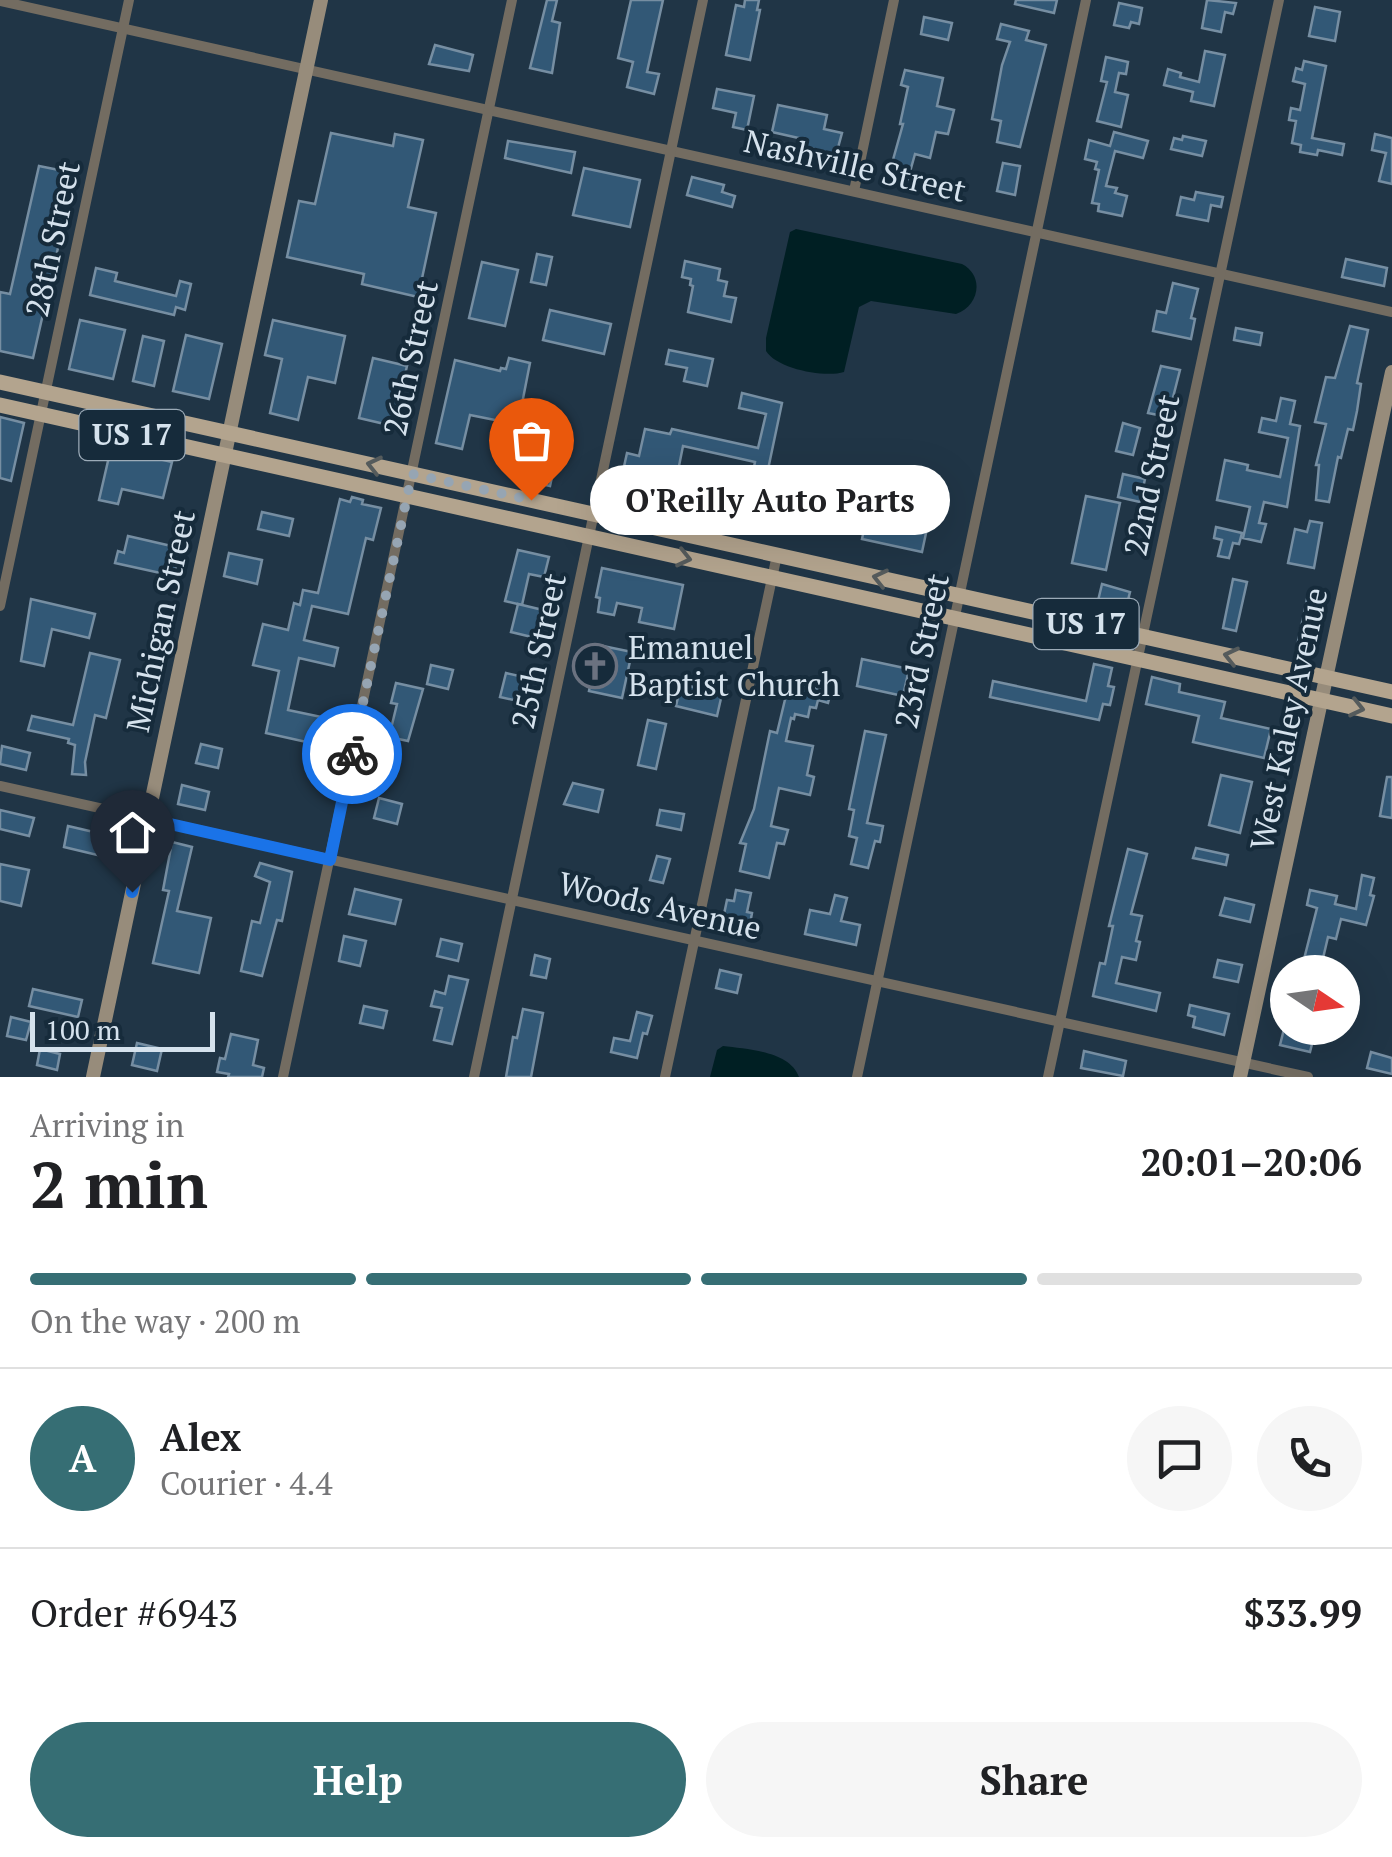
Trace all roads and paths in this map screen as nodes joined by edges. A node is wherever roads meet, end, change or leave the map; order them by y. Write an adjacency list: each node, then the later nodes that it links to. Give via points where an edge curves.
1 (129, 0): 9 (street, 28th Street)
2 (320, 0): 10 (street, Michigan Street)
3 (512, 0): 11 (street, 26th Street)
4 (703, 0): 12 (street, 25th Street)
5 (894, 0): 13 (street)
6 (1086, 0): 14 (street, 23rd Street)
7 (1279, 0): 15 (street, 22nd Street)
8 (0, 1): 9 (street, Nashville Street)
9 (123, 28): 10 (street, Nashville Street); 19 (street, 28th Street)
10 (306, 69): 11 (street, Nashville Street); 22 (street, Michigan Street)
11 (488, 110): 12 (street, Nashville Street); 24 (street, 26th Street)
12 (671, 150): 13 (street, Nashville Street); 26 (street, 25th Street)
13 (854, 191): 14 (street, Nashville Street)
14 (1036, 232): 15 (street, Nashville Street); 30 (street, 23rd Street)
15 (1219, 272): 16 (street, Nashville Street); 33 (street, 22nd Street)
16 (1392, 312)
17 (1392, 372): 35 (street, West Kaley Avenue)
18 (0, 382): 19 (main road, US 17)
19 (46, 392): 21 (street, 28th Street); 22 (main road, US 17)
20 (0, 406): 21 (main road, US 17)
21 (40, 414): 23 (main road, US 17); 31 (street, 28th Street)
22 (230, 433): 23 (street, Michigan Street); 24 (main road, US 17, one-way to 22)
23 (225, 455): 25 (main road, US 17); 40 (street, Michigan Street)
24 (412, 474): 25 (street, 26th Street); 26 (main road, US 17)
25 (408, 495): 27 (main road, US 17); 41 (street, 26th Street)
26 (594, 514): 27 (street, 25th Street); 28 (main road, US 17)
27 (589, 537): 29 (main road, US 17, one-way to 29); 42 (street, 25th Street)
28 (777, 556): 29 (street); 30 (main road, US 17, one-way to 28)
29 (772, 578): 32 (main road, US 17); 43 (street)
30 (960, 596): 32 (street, 23rd Street); 33 (main road, US 17)
31 (0, 606)
32 (955, 619): 34 (main road, US 17); 44 (street, 23rd Street)
33 (1144, 637): 34 (street, 22nd Street); 35 (main road, US 17, one-way to 33)
34 (1138, 659): 37 (main road, US 17); 45 (street, 22nd Street)
35 (1326, 678): 36 (main road, US 17); 37 (street, West Kaley Avenue)
36 (1392, 692)
37 (1321, 700): 38 (main road, US 17, one-way to 38); 46 (street, West Kaley Avenue)
38 (1392, 716)
39 (0, 786): 40 (street, Woods Avenue)
40 (148, 819): 41 (street, Woods Avenue); 47 (street, Michigan Street)
41 (330, 860): 42 (street, Woods Avenue); 48 (street, 26th Street)
42 (512, 898): 43 (street, Woods Avenue); 49 (street, 25th Street)
43 (694, 940): 44 (street, Woods Avenue); 50 (street)
44 (877, 980): 45 (street, Woods Avenue); 51 (street, 23rd Street)
45 (1060, 1022): 46 (street, Woods Avenue); 52 (street, 22nd Street)
46 (1242, 1069): 53 (street, Woods Avenue)
47 (93, 1077)
48 (283, 1077)
49 (474, 1077)
50 (665, 1077)
51 (857, 1077)
52 (1048, 1077)
53 (1308, 1077)

